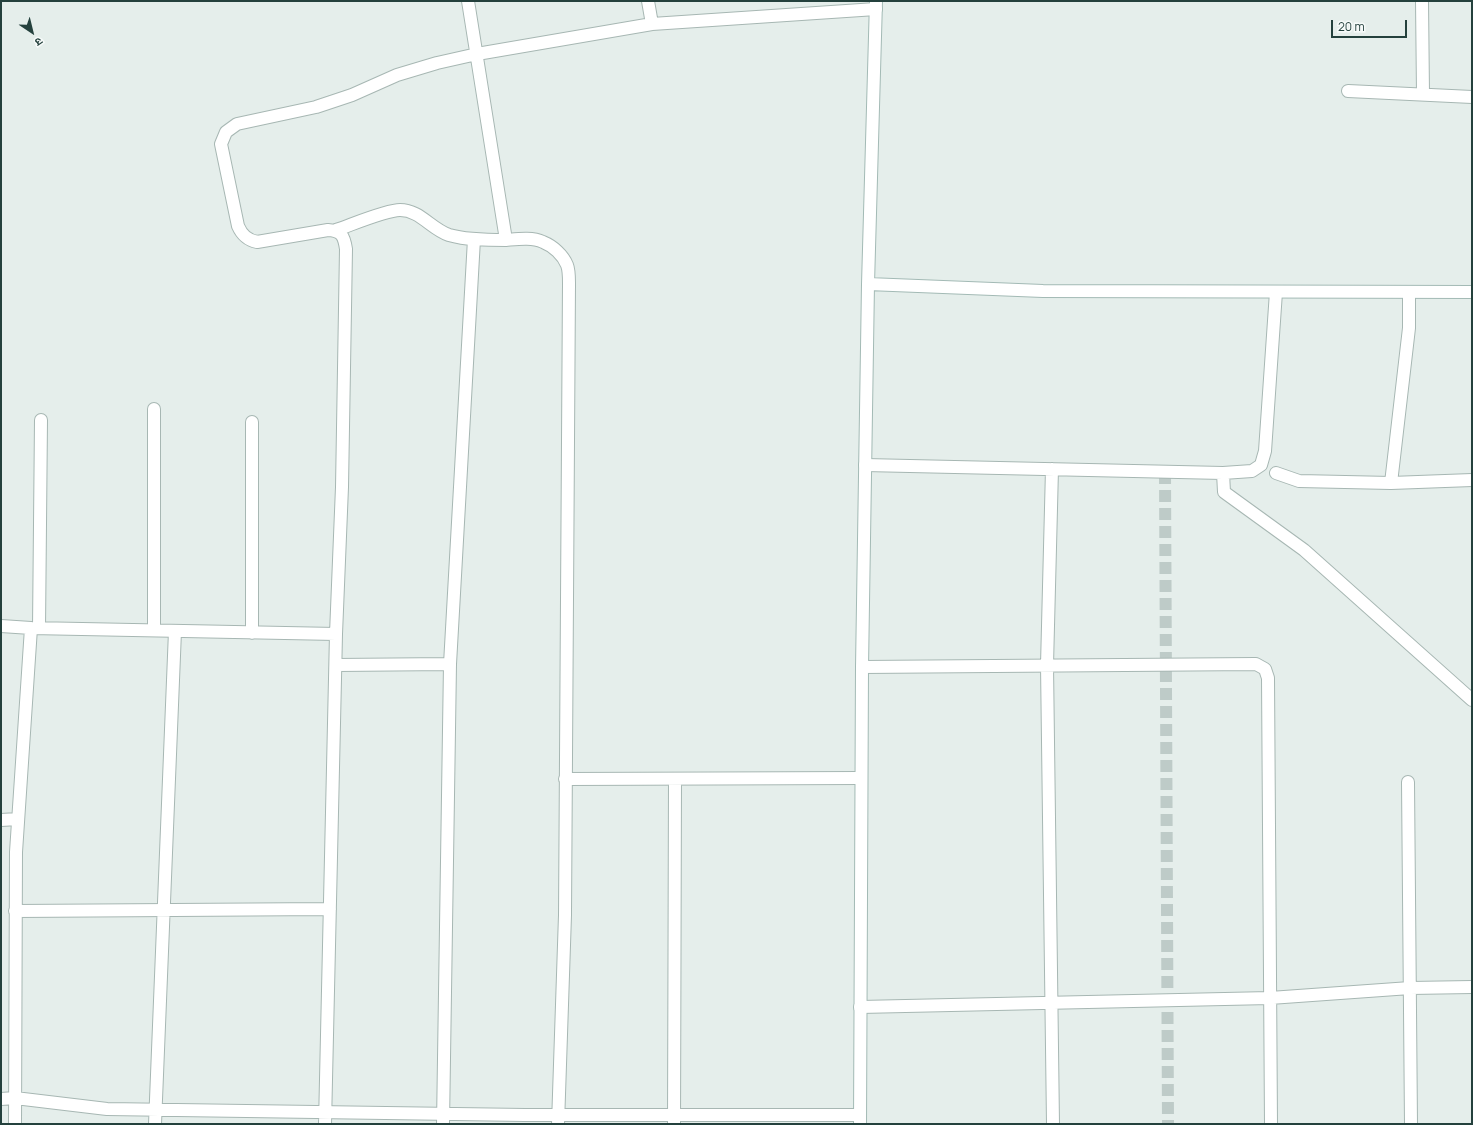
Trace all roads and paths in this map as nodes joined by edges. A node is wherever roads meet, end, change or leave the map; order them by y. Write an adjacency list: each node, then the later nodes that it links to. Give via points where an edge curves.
1 (468, 1): 6 (street)
2 (648, 1): 5 (street)
3 (1422, 1): 8 (street)
4 (876, 5): 5 (street); 13 (street)
5 (652, 24): 6 (street)
6 (477, 54): 10 (street, via 397,75 352,95 316,107 238,124 226,132 221,144 223,158 242,234 257,242); 12 (street)
7 (1348, 91): 8 (street)
8 (1423, 94): 9 (street)
9 (1472, 97)
10 (336, 230): 11 (street, via 400,210 416,214 437,230 449,235); 31 (street, via 344,238 346,249 342,488)
11 (474, 239): 12 (street); 32 (street)
12 (506, 240): 38 (street, via 521,238 543,241 559,252 567,265 569,283)
13 (868, 284): 14 (street, via 1043,291); 20 (street)
14 (1276, 292): 15 (street); 22 (street, via 1265,451 1261,465 1252,471)
15 (1409, 292): 16 (street); 25 (street, via 1409,328)
16 (1472, 292)
17 (154, 408): 28 (street)
18 (41, 420): 27 (street)
19 (252, 422): 30 (street)
20 (865, 465): 21 (street); 35 (street)
21 (1052, 469): 22 (street); 33 (street)
22 (1223, 473): 36 (street, via 1224,492 1304,550)
23 (1276, 473): 25 (street, via 1299,481)
24 (1472, 480): 25 (street)
25 (1392, 483)
26 (1, 626): 27 (street)
27 (35, 628): 28 (street); 41 (street)
28 (154, 630): 29 (street)
29 (175, 631): 30 (street); 45 (street)
30 (252, 633): 31 (street)
31 (336, 634): 34 (street)
32 (450, 664): 34 (street); 55 (street)
33 (1047, 664): 35 (street); 48 (street, via 1256,664 1265,669 1268,678); 49 (street)
34 (336, 665): 43 (street)
35 (862, 667): 37 (street)
36 (1472, 700)
37 (861, 778): 39 (street); 50 (street)
38 (565, 779): 39 (street); 56 (street, via 565,916)
39 (676, 779): 57 (street)
40 (1408, 782): 47 (street)
41 (18, 819): 42 (street); 44 (street)
42 (1, 820)
43 (330, 909): 45 (street); 54 (street)
44 (16, 911): 45 (street); 51 (street)
45 (163, 911): 53 (street)
46 (1472, 987): 47 (street)
47 (1410, 988): 48 (street); 63 (street)
48 (1270, 998): 49 (street); 62 (street)
49 (1051, 1003): 50 (street); 61 (street)
50 (860, 1008): 58 (street)
51 (16, 1098): 52 (street); 53 (street, via 107,1109); 59 (street)
52 (1, 1099)
53 (156, 1110): 54 (street); 60 (street)
54 (325, 1118): 55 (street)
55 (443, 1119): 56 (street)
56 (558, 1119): 57 (street)
57 (674, 1120): 58 (street)
58 (860, 1120)
59 (15, 1124)
60 (155, 1124)
61 (1053, 1124)
62 (1271, 1124)
63 (1411, 1124)

